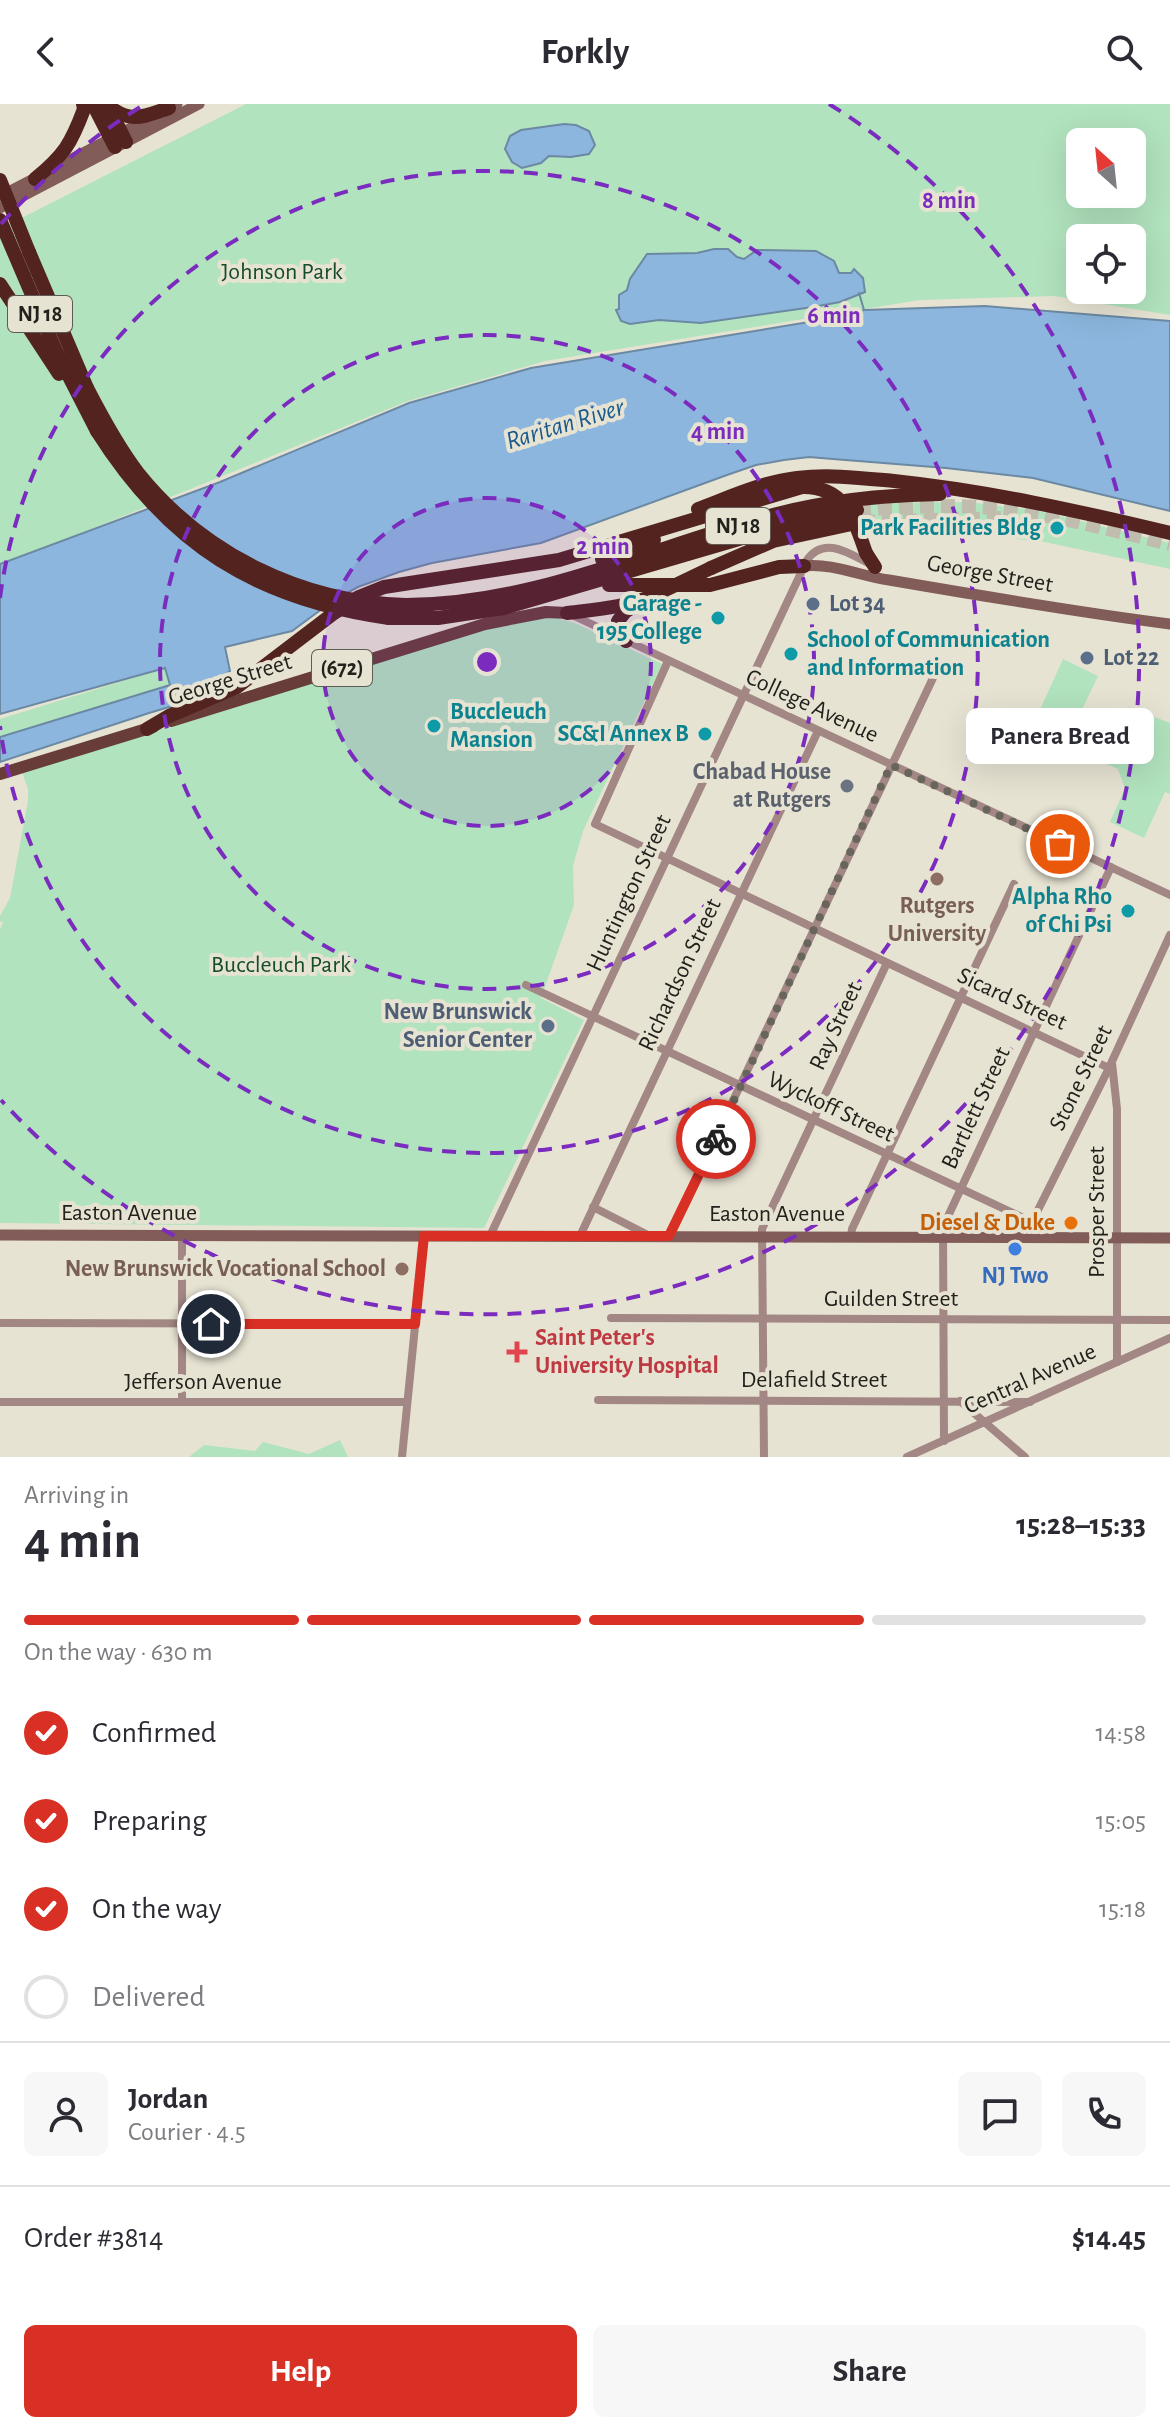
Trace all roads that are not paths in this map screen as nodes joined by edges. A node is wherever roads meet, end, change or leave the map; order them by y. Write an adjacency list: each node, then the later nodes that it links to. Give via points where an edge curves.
1 (83, 104): 7 (highway, via 73,139)
2 (93, 104): 6 (highway)
3 (107, 104): 5 (highway, via 136,118); 6 (highway)
4 (199, 104): 6 (street)
5 (173, 106): 6 (street)
6 (118, 140): 7 (street); 10 (street)
7 (35, 179): 9 (street)
8 (0, 180): 13 (highway, NJ 18, bridge)
9 (0, 196)
10 (0, 208)
11 (0, 220): 13 (highway, NJ 18)
12 (0, 284): 13 (highway)
13 (77, 388): 21 (highway, NJ 18, bridge, via 97,431 163,516 238,571 297,598 389,618 438,618 504,608); 22 (highway, NJ 18, bridge, via 146,481 174,511 232,555 314,592 377,604)
14 (1008, 496): 16 (highway, NJ 18); 17 (highway, via 839,476 794,478); 22 (highway, NJ 18, via 901,494 823,503 560,582)
15 (747, 503): 17 (highway); 19 (highway, bridge, via 802,487 824,490 841,501 853,519); 22 (highway, via 588,564)
16 (1170, 533)
17 (559, 560): 30 (highway, via 394,585 359,597 237,687)
18 (804, 566): 19 (street, via 810,555 828,547); 20 (street, George Street); 21 (highway, via 710,585); 29 (street, Huntington Street)
19 (875, 567): 20 (street)
20 (915, 584): 25 (street, George Street)
21 (573, 589): 23 (highway, NJ 18, bridge, via 787,525 859,516 773,541)
22 (475, 600)
23 (640, 602): 24 (highway); 26 (highway, via 618,621)
24 (567, 613): 26 (street, College Avenue); 30 (main road, George Street / (672), via 485,624)
25 (1170, 624)
26 (626, 641): 27 (street, College Avenue)
27 (668, 661): 29 (street, College Avenue); 34 (street, Sicard Street, via 595,824)
28 (933, 678): 32 (street)
29 (743, 696): 31 (street, College Avenue); 34 (street, Huntington Street)
30 (147, 729): 33 (main road, George Street / (672))
31 (818, 731): 32 (street, College Avenue); 37 (street, Richardson Street)
32 (891, 765): 35 (street, College Avenue); 39 (street)
33 (0, 774)
34 (666, 857): 37 (street, Sicard Street); 44 (street, Huntington Street)
35 (1111, 867): 38 (street, College Avenue); 45 (street, Bartlett Street)
36 (1014, 884): 43 (street)
37 (741, 893): 39 (street, Sicard Street); 46 (street, Richardson Street)
38 (1170, 895)
39 (814, 928): 41 (street, Sicard Street); 48 (street)
40 (1170, 935): 47 (street, Stone Street)
41 (887, 963): 43 (street, Sicard Street); 49 (street, Ray Street)
42 (526, 985): 44 (street, Wyckoff Street)
43 (961, 997): 45 (street, Sicard Street); 50 (street)
44 (593, 1017): 46 (street, Wyckoff Street); 57 (street, Huntington Street)
45 (1034, 1031): 47 (street, Sicard Street); 51 (street, Bartlett Street)
46 (666, 1052): 48 (street, Wyckoff Street); 52 (street, Richardson Street)
47 (1110, 1065): 53 (street, Stone Street); 65 (street, Prosper Street, via 1117,1109)
48 (740, 1086): 49 (street, Wyckoff Street); 60 (street)
49 (814, 1121): 50 (street, Wyckoff Street); 61 (street, Ray Street)
50 (888, 1156): 51 (street, Wyckoff Street); 62 (street)
51 (960, 1189): 53 (street, Wyckoff Street); 63 (street, Bartlett Street)
52 (593, 1207): 58 (street, Richardson Street); 59 (street)
53 (1032, 1222): 64 (street)
54 (0, 1235): 55 (street, Easton Avenue)
55 (182, 1235): 56 (street, Easton Avenue); 73 (street)
56 (424, 1236): 57 (street, Easton Avenue); 74 (street)
57 (490, 1236): 58 (street, Easton Avenue)
58 (580, 1236): 59 (street, Easton Avenue)
59 (651, 1236): 60 (street, Easton Avenue)
60 (669, 1236): 61 (street, Easton Avenue)
61 (762, 1236): 62 (street, Easton Avenue); 68 (street)
62 (851, 1236): 63 (street, Easton Avenue)
63 (943, 1236): 64 (street, Easton Avenue); 69 (street, Bartlett Street)
64 (1041, 1237): 65 (street, Easton Avenue)
65 (1116, 1237): 66 (street, Easton Avenue); 70 (street, Prosper Street)
66 (1170, 1238)
67 (611, 1318): 68 (street, Guilden Street)
68 (764, 1319): 69 (street, Guilden Street); 78 (street)
69 (944, 1320): 70 (street, Guilden Street); 79 (street, Bartlett Street)
70 (1116, 1320): 71 (street, Guilden Street); 76 (street, Prosper Street)
71 (1170, 1320)
72 (0, 1323): 73 (street)
73 (182, 1324): 74 (street); 82 (street)
74 (415, 1324): 83 (street)
75 (1170, 1338): 76 (street, Central Avenue)
76 (1117, 1362): 84 (street, Central Avenue)
77 (598, 1400): 78 (street, Delafield Street)
78 (764, 1400): 79 (street, Delafield Street); 88 (street)
79 (944, 1400): 80 (street, Delafield Street); 86 (street, Bartlett Street)
80 (960, 1401): 84 (street, Delafield Street); 85 (street)
81 (0, 1402): 82 (street, Jefferson Avenue)
82 (182, 1402): 83 (street, Jefferson Avenue)
83 (407, 1402): 87 (street)
84 (1030, 1402): 85 (street, Central Avenue)
85 (984, 1422): 86 (street, Central Avenue); 90 (street)
86 (944, 1441): 89 (street, Central Avenue)
87 (402, 1457)
88 (764, 1457)
89 (907, 1457)
90 (1025, 1457)

